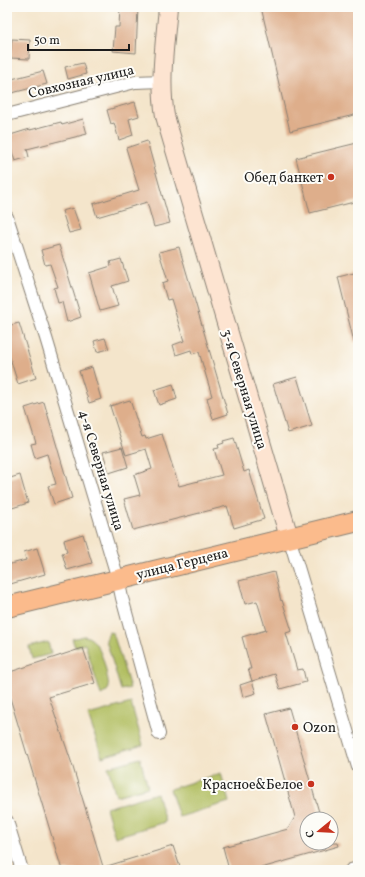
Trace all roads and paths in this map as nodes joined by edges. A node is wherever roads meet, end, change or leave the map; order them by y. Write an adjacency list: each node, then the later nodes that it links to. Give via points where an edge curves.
1 (168, 7): 2 (main road, 3-я Северная улица)
2 (162, 82): 3 (street, Совхозная улица, via 135,82); 6 (main road, 3-я Северная улица, via 165,116 172,143)
3 (7, 115)
4 (7, 217): 7 (street, 4-я Северная улица)
5 (358, 520): 6 (main road, улица Герцена)
6 (289, 537): 7 (main road, улица Герцена); 10 (street, 3-я Северная улица)
7 (118, 579): 8 (main road, улица Герцена); 9 (street, 4-я Северная улица)
8 (7, 607)
9 (159, 734)
10 (358, 767)
11 (7, 820): 13 (street)
12 (358, 868): 14 (street)
13 (22, 870)
14 (351, 870)

